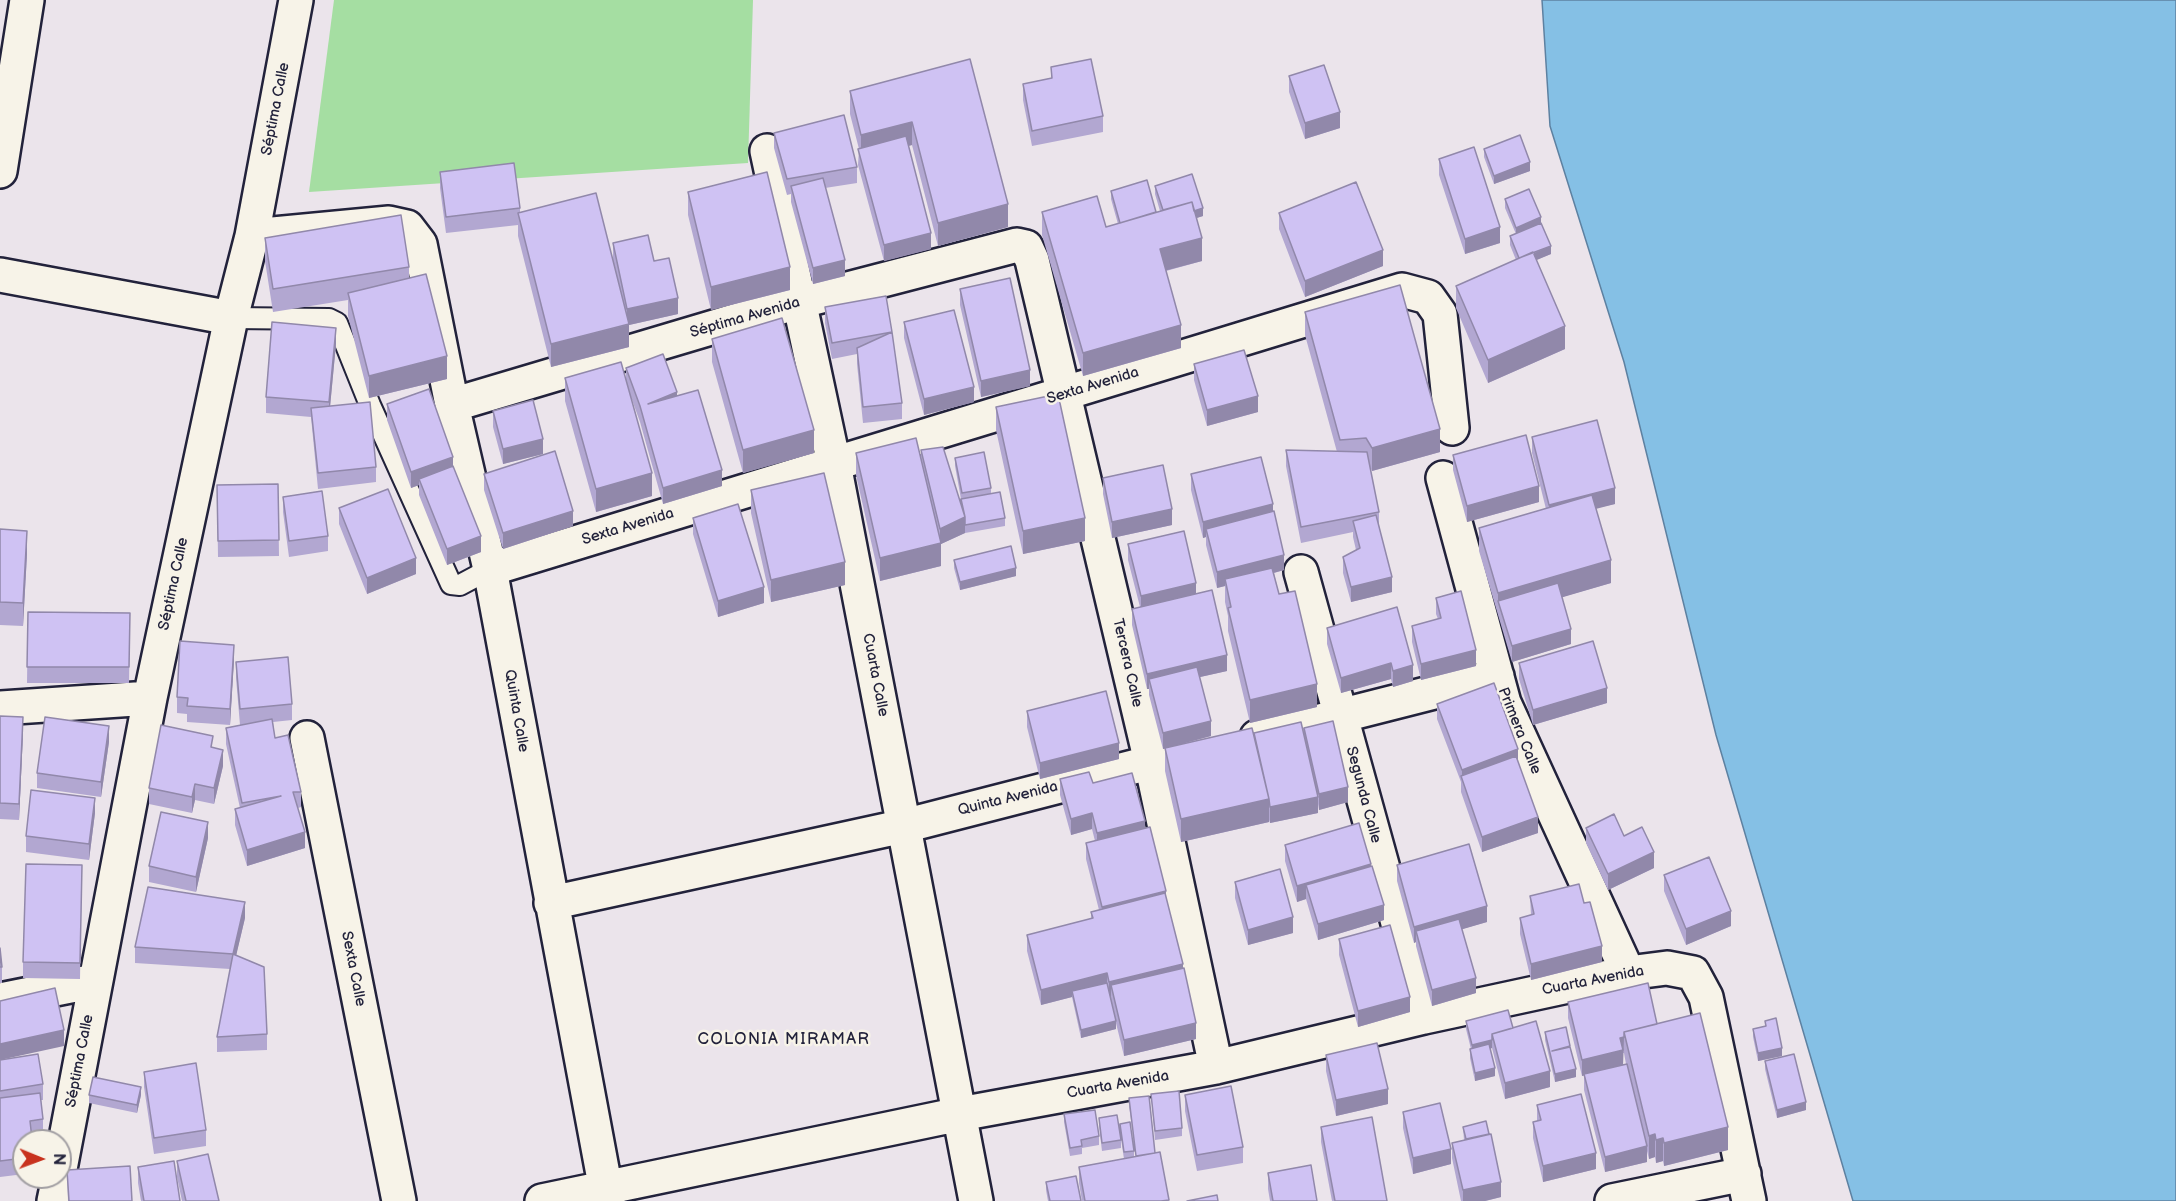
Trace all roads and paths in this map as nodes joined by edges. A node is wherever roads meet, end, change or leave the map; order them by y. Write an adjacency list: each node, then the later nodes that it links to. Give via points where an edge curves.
1 (27, 0): 4 (street)
2 (296, 0): 5 (street, Séptima Calle)
3 (767, 151): 8 (street, Cuarta Calle)
4 (0, 171)
5 (252, 236): 9 (street, Séptima Calle); 11 (street, Quinta Calle, via 389,223 407,227 420,244)
6 (1032, 260): 8 (street, Séptima Avenida, via 1026,247 1017,245); 10 (street, Tercera Calle)
7 (0, 275): 9 (street)
8 (798, 302): 11 (street, Séptima Avenida); 13 (street, Cuarta Calle)
9 (231, 318): 15 (lane, via 329,319 337,323 451,584 460,585); 18 (street, Séptima Calle)
10 (1064, 394): 12 (street, Sexta Avenida, via 1402,290 1428,297 1440,314); 13 (street, Sexta Avenida); 24 (street, Tercera Calle)
11 (452, 405): 15 (street, Quinta Calle)
12 (1452, 428)
13 (834, 464): 15 (street, Sexta Avenida); 25 (street, Cuarta Calle)
14 (1443, 478): 17 (street, Primera Calle)
15 (490, 569): 26 (street, Quinta Calle)
16 (1301, 572): 20 (street, Segunda Calle)
17 (1497, 676): 20 (street); 27 (street, Primera Calle, via 1504,703)
18 (150, 698): 19 (street); 28 (street, Séptima Calle)
19 (0, 708)
20 (1341, 717): 22 (street); 30 (street, Segunda Calle)
21 (307, 738): 36 (street, Sexta Calle)
22 (1229, 744)
23 (1196, 752): 24 (street, Quinta Avenida)
24 (1151, 762): 25 (street, Quinta Avenida); 31 (street, Tercera Calle)
25 (904, 826): 26 (street, Quinta Avenida); 32 (street, Cuarta Calle)
26 (551, 903): 35 (street, Quinta Calle)
27 (1628, 973): 30 (street, Cuarta Avenida); 34 (street, Cuarta Avenida, via 1667,968 1693,973 1706,997)
28 (95, 981): 29 (street); 33 (street, Séptima Calle)
29 (0, 1000)
30 (1424, 1017): 31 (street, Cuarta Avenida)
31 (1216, 1067): 32 (street, Cuarta Avenida)
32 (960, 1114): 35 (street, Cuarta Avenida); 38 (street, Cuarta Calle)
33 (67, 1129)
34 (1747, 1188): 39 (street)
35 (607, 1195): 37 (street, Cuarta Avenida)
36 (399, 1201)
37 (542, 1201)
38 (976, 1201)
39 (1612, 1201)

